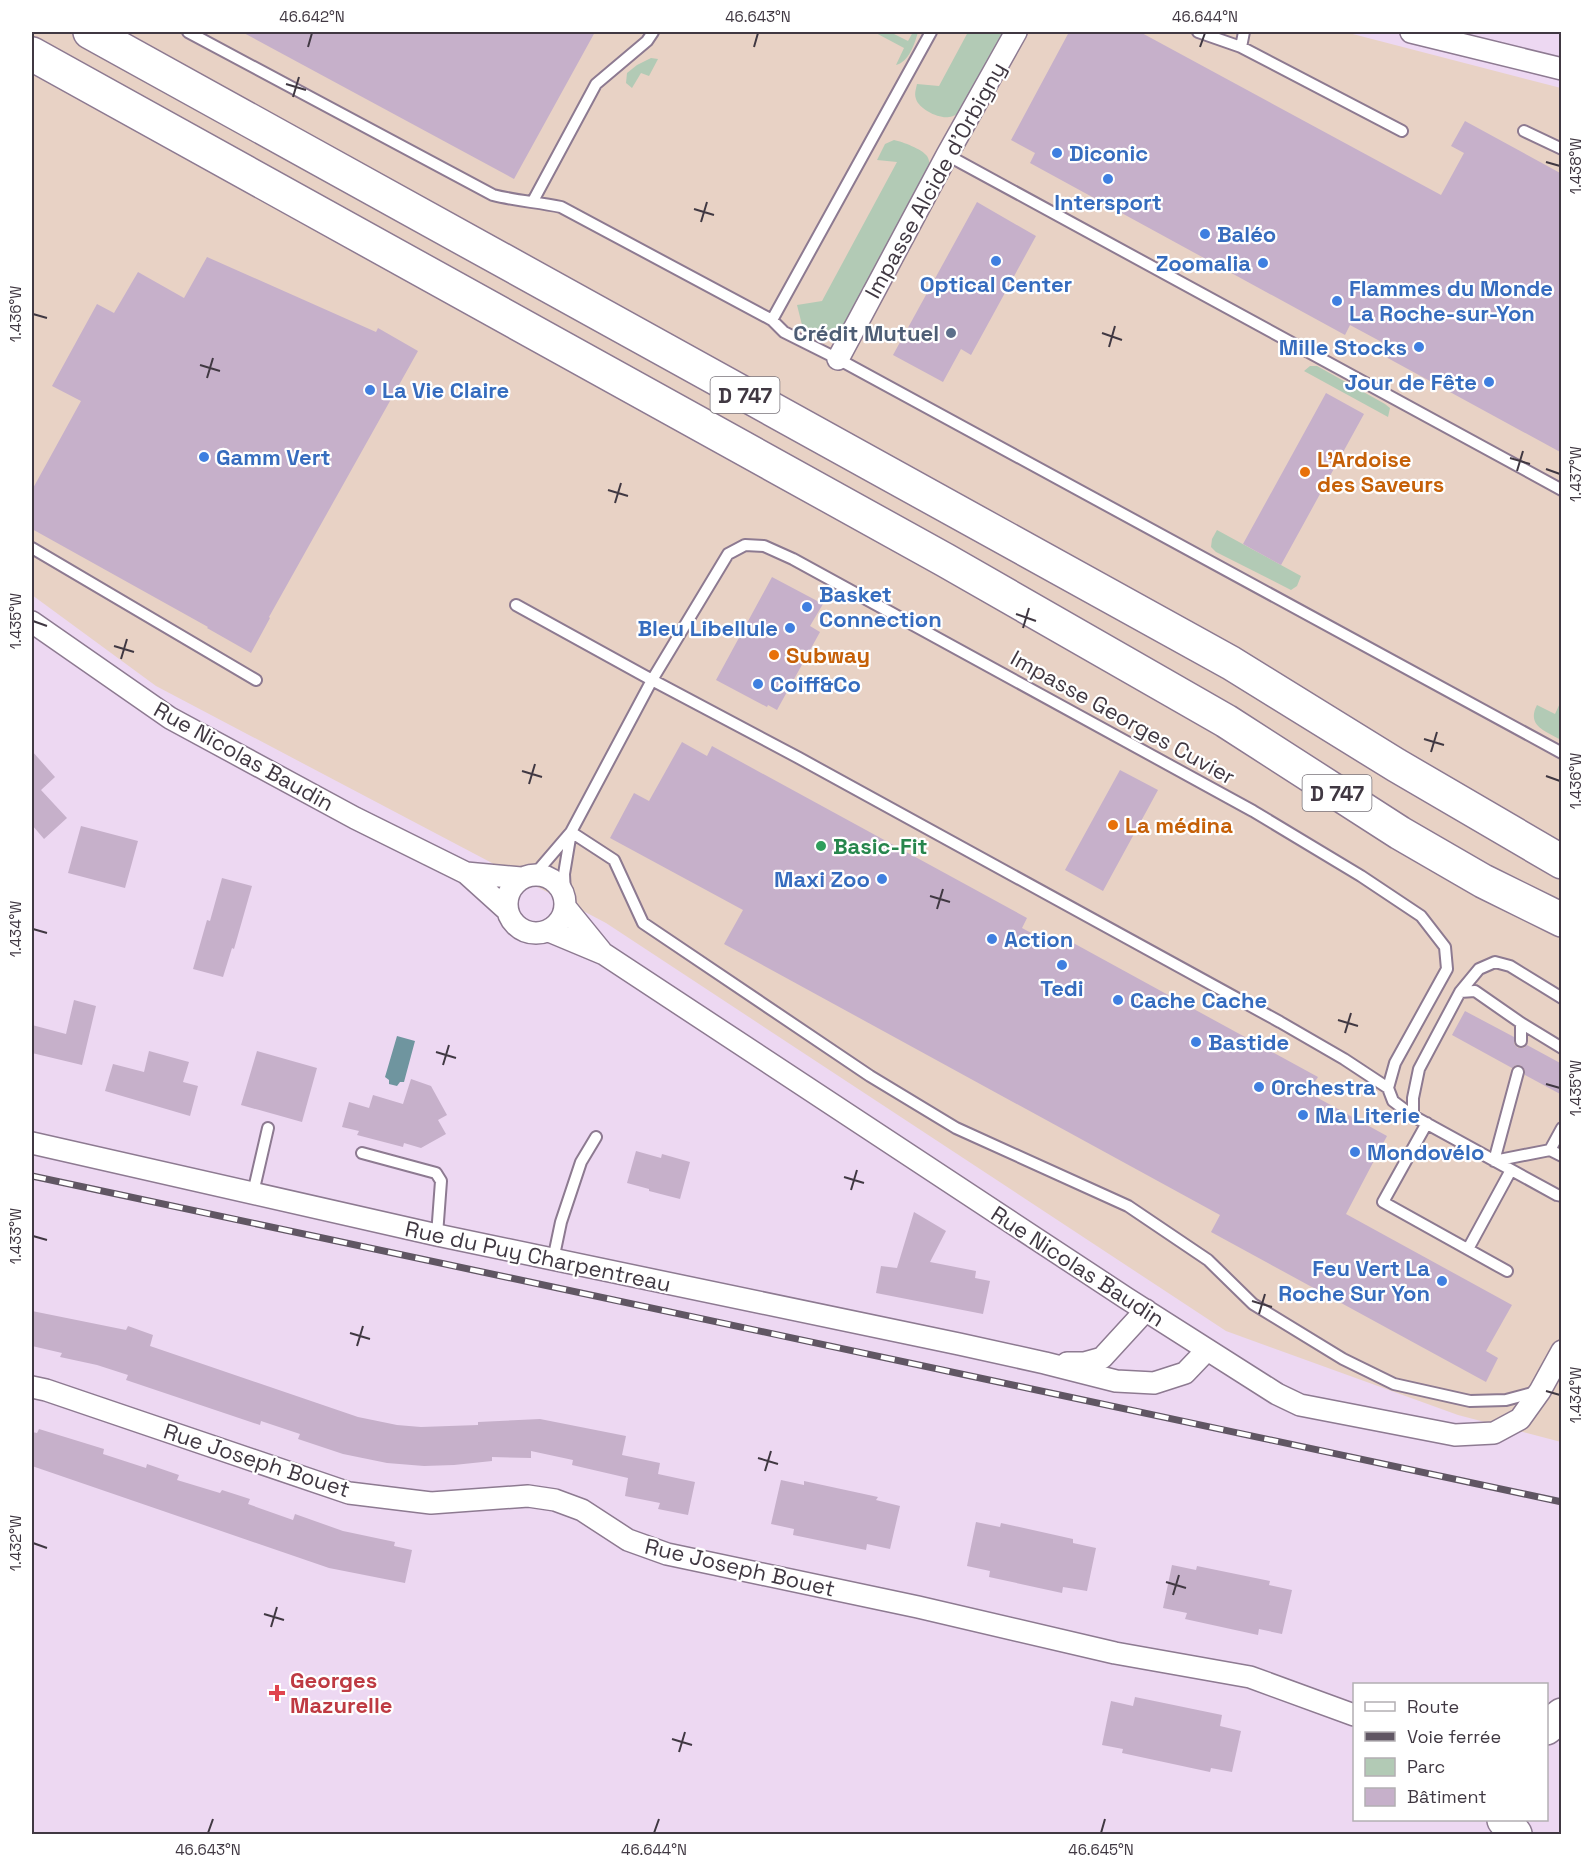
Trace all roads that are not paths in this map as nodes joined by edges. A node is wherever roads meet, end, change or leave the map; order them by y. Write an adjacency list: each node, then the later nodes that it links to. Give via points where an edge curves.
1 (90, 32): 26 (main road, D 747, via 1231,663)
2 (188, 32): 16 (lane, via 493,195)
3 (653, 32): 16 (lane, via 596,84)
4 (931, 32): 17 (lane)
5 (1016, 32): 15 (street, Impasse Alcide d'Orbigny)
6 (1198, 32): 9 (lane)
7 (1244, 32): 9 (lane)
8 (1411, 32): 11 (street)
9 (1241, 47): 13 (lane)
10 (32, 54): 34 (main road, D 747, via 955,565 1226,721 1400,833)
11 (1562, 69)
12 (1524, 131): 14 (lane)
13 (1402, 132)
14 (1562, 149)
15 (947, 155): 18 (street, Impasse Alcide d'Orbigny); 19 (lane)
16 (533, 201): 17 (lane, via 561,207)
17 (772, 320): 18 (lane, via 784,332)
18 (838, 359): 25 (lane)
19 (1562, 490)
20 (32, 548): 23 (lane)
21 (516, 605): 24 (lane)
22 (32, 622): 29 (street, Rue Nicolas Baudin, via 170,718)
23 (256, 680)
24 (652, 680): 27 (lane, Impasse Georges Cuvier); 43 (lane, via 1280,1022); 43 (lane, Impasse Georges Cuvier, via 728,554 745,545 764,546 1201,781 1421,916 1445,947 1447,969 1395,1063)
25 (1562, 753)
26 (1396, 765): 28 (main road); 31 (main road, D 747)
27 (571, 832): 30 (lane, Impasse Georges Cuvier); 32 (lane, Impasse Georges Cuvier, via 564,873); 66 (lane, via 614,860 642,923 870,1076 956,1128 1128,1206 1208,1260 1253,1304 1343,1359 1394,1384 1470,1401 1506,1400)
28 (1562, 862)
29 (466, 873): 30 (street, Rue Nicolas Baudin); 33 (street, Rue Nicolas Baudin)
30 (528, 876): 32 (street, via 551,877); 33 (street, via 508,891)
31 (1562, 877)
32 (566, 901): 35 (street, via 560,923); 36 (street, Rue Nicolas Baudin)
33 (507, 910): 35 (street, via 515,925 529,933)
34 (1562, 920)
35 (549, 932): 36 (street, Rue Nicolas Baudin)
36 (604, 954): 61 (street, Rue Nicolas Baudin)
37 (1460, 992): 38 (lane, via 1479,969 1495,962 1510,966); 39 (lane, via 1475,991); 44 (lane, via 1419,1069)
38 (1562, 998)
39 (1521, 1023): 40 (lane); 41 (lane)
40 (1521, 1041)
41 (1562, 1048)
42 (1518, 1072): 53 (lane)
43 (1388, 1088): 44 (lane, via 1393,1101)
44 (1413, 1116): 45 (lane)
45 (1427, 1123): 53 (lane); 58 (lane, via 1383,1202)
46 (268, 1128): 55 (lane)
47 (1562, 1128): 50 (lane)
48 (596, 1137): 59 (lane, via 581,1162)
49 (32, 1143): 55 (street, Rue du Puy Charpentreau)
50 (1550, 1150): 52 (lane); 53 (lane)
51 (362, 1153): 57 (lane, via 436,1173 441,1181)
52 (1562, 1156)
53 (1494, 1161): 54 (lane)
54 (1512, 1170): 56 (lane); 58 (lane)
55 (253, 1193): 57 (street, Rue du Puy Charpentreau)
56 (1560, 1197)
57 (437, 1235): 59 (street, Rue du Puy Charpentreau)
58 (1468, 1250): 60 (lane)
59 (553, 1260): 64 (street, Rue du Puy Charpentreau)
60 (1507, 1271)
61 (1146, 1310): 62 (street, Rue Nicolas Baudin); 64 (street, Rue du Puy Charpentreau, via 1101,1359)
62 (1207, 1350): 64 (street, Rue du Puy Charpentreau, via 1185,1373 1154,1383 1116,1381); 66 (street, Rue Nicolas Baudin, via 1300,1405 1455,1435 1494,1433 1520,1419)
63 (1562, 1352): 66 (street, Rue Nicolas Baudin)
64 (1045, 1363)
65 (32, 1387): 67 (street, Rue Joseph Bouet, via 349,1492 431,1503 528,1496 555,1500 582,1510 628,1540 667,1554 1114,1653 1250,1677)
66 (1540, 1391)
67 (1353, 1715)
68 (1562, 1715): 69 (main road)
69 (1548, 1727)

